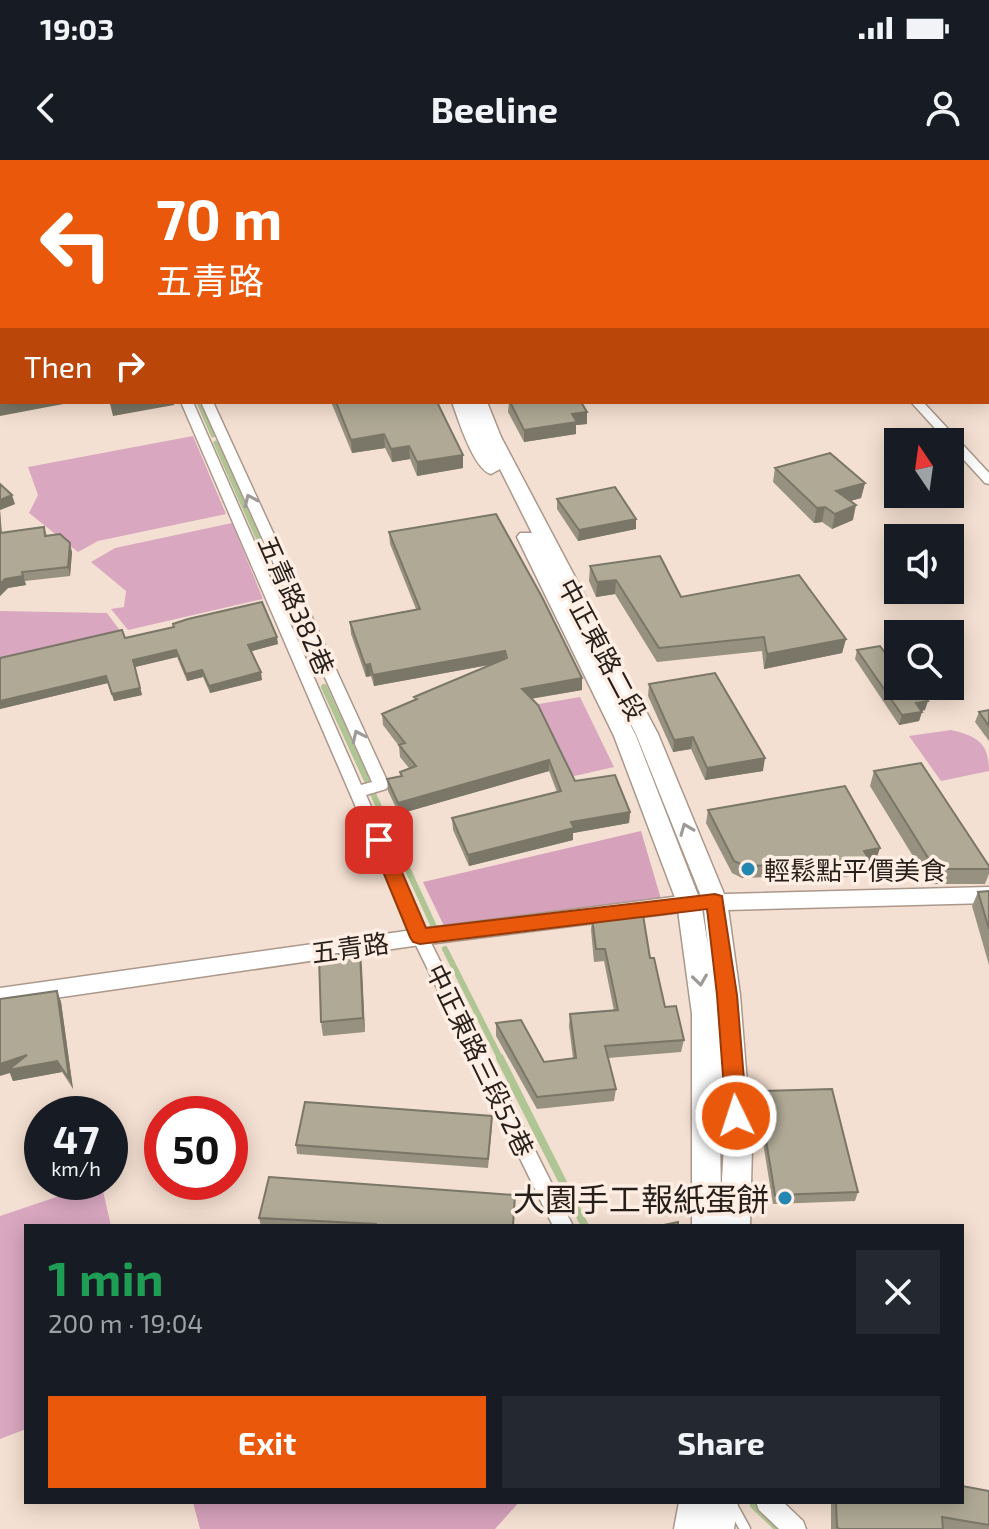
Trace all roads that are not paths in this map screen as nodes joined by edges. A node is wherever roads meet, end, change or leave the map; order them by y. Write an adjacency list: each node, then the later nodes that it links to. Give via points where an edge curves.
1 (188, 404): 7 (street, 五青路382巷)
2 (208, 404): 6 (street, 五青路382巷)
3 (462, 404): 13 (main road, 中正東路二段)
4 (479, 404): 13 (main road, 中正東路二段, one-way to 4, via 647,734)
5 (919, 404): 8 (street)
6 (221, 437): 7 (lane); 9 (street, 五青路382巷, one-way to 6)
7 (204, 441): 10 (street, 五青路382巷)
8 (989, 480)
9 (330, 677): 10 (lane); 11 (street, 五青路382巷, one-way to 9, via 381,785)
10 (307, 682): 11 (street, 五青路382巷)
11 (358, 791): 14 (street, 五青路382巷)
12 (989, 895): 13 (street, 五青路)
13 (702, 902): 14 (street, 五青路); 17 (main road, one-way to 17); 18 (main road, via 727,995 738,1146)
14 (420, 937): 15 (street, 五青路); 16 (street, 中正東路三段52巷)
15 (0, 997)
16 (562, 1224)
17 (707, 1224)
18 (735, 1224)
19 (696, 1504): 23 (main road)
20 (721, 1504): 24 (main road)
21 (731, 1504): 25 (lane)
22 (769, 1504): 26 (street)
23 (691, 1529)
24 (717, 1529)
25 (745, 1529)
26 (795, 1529)

